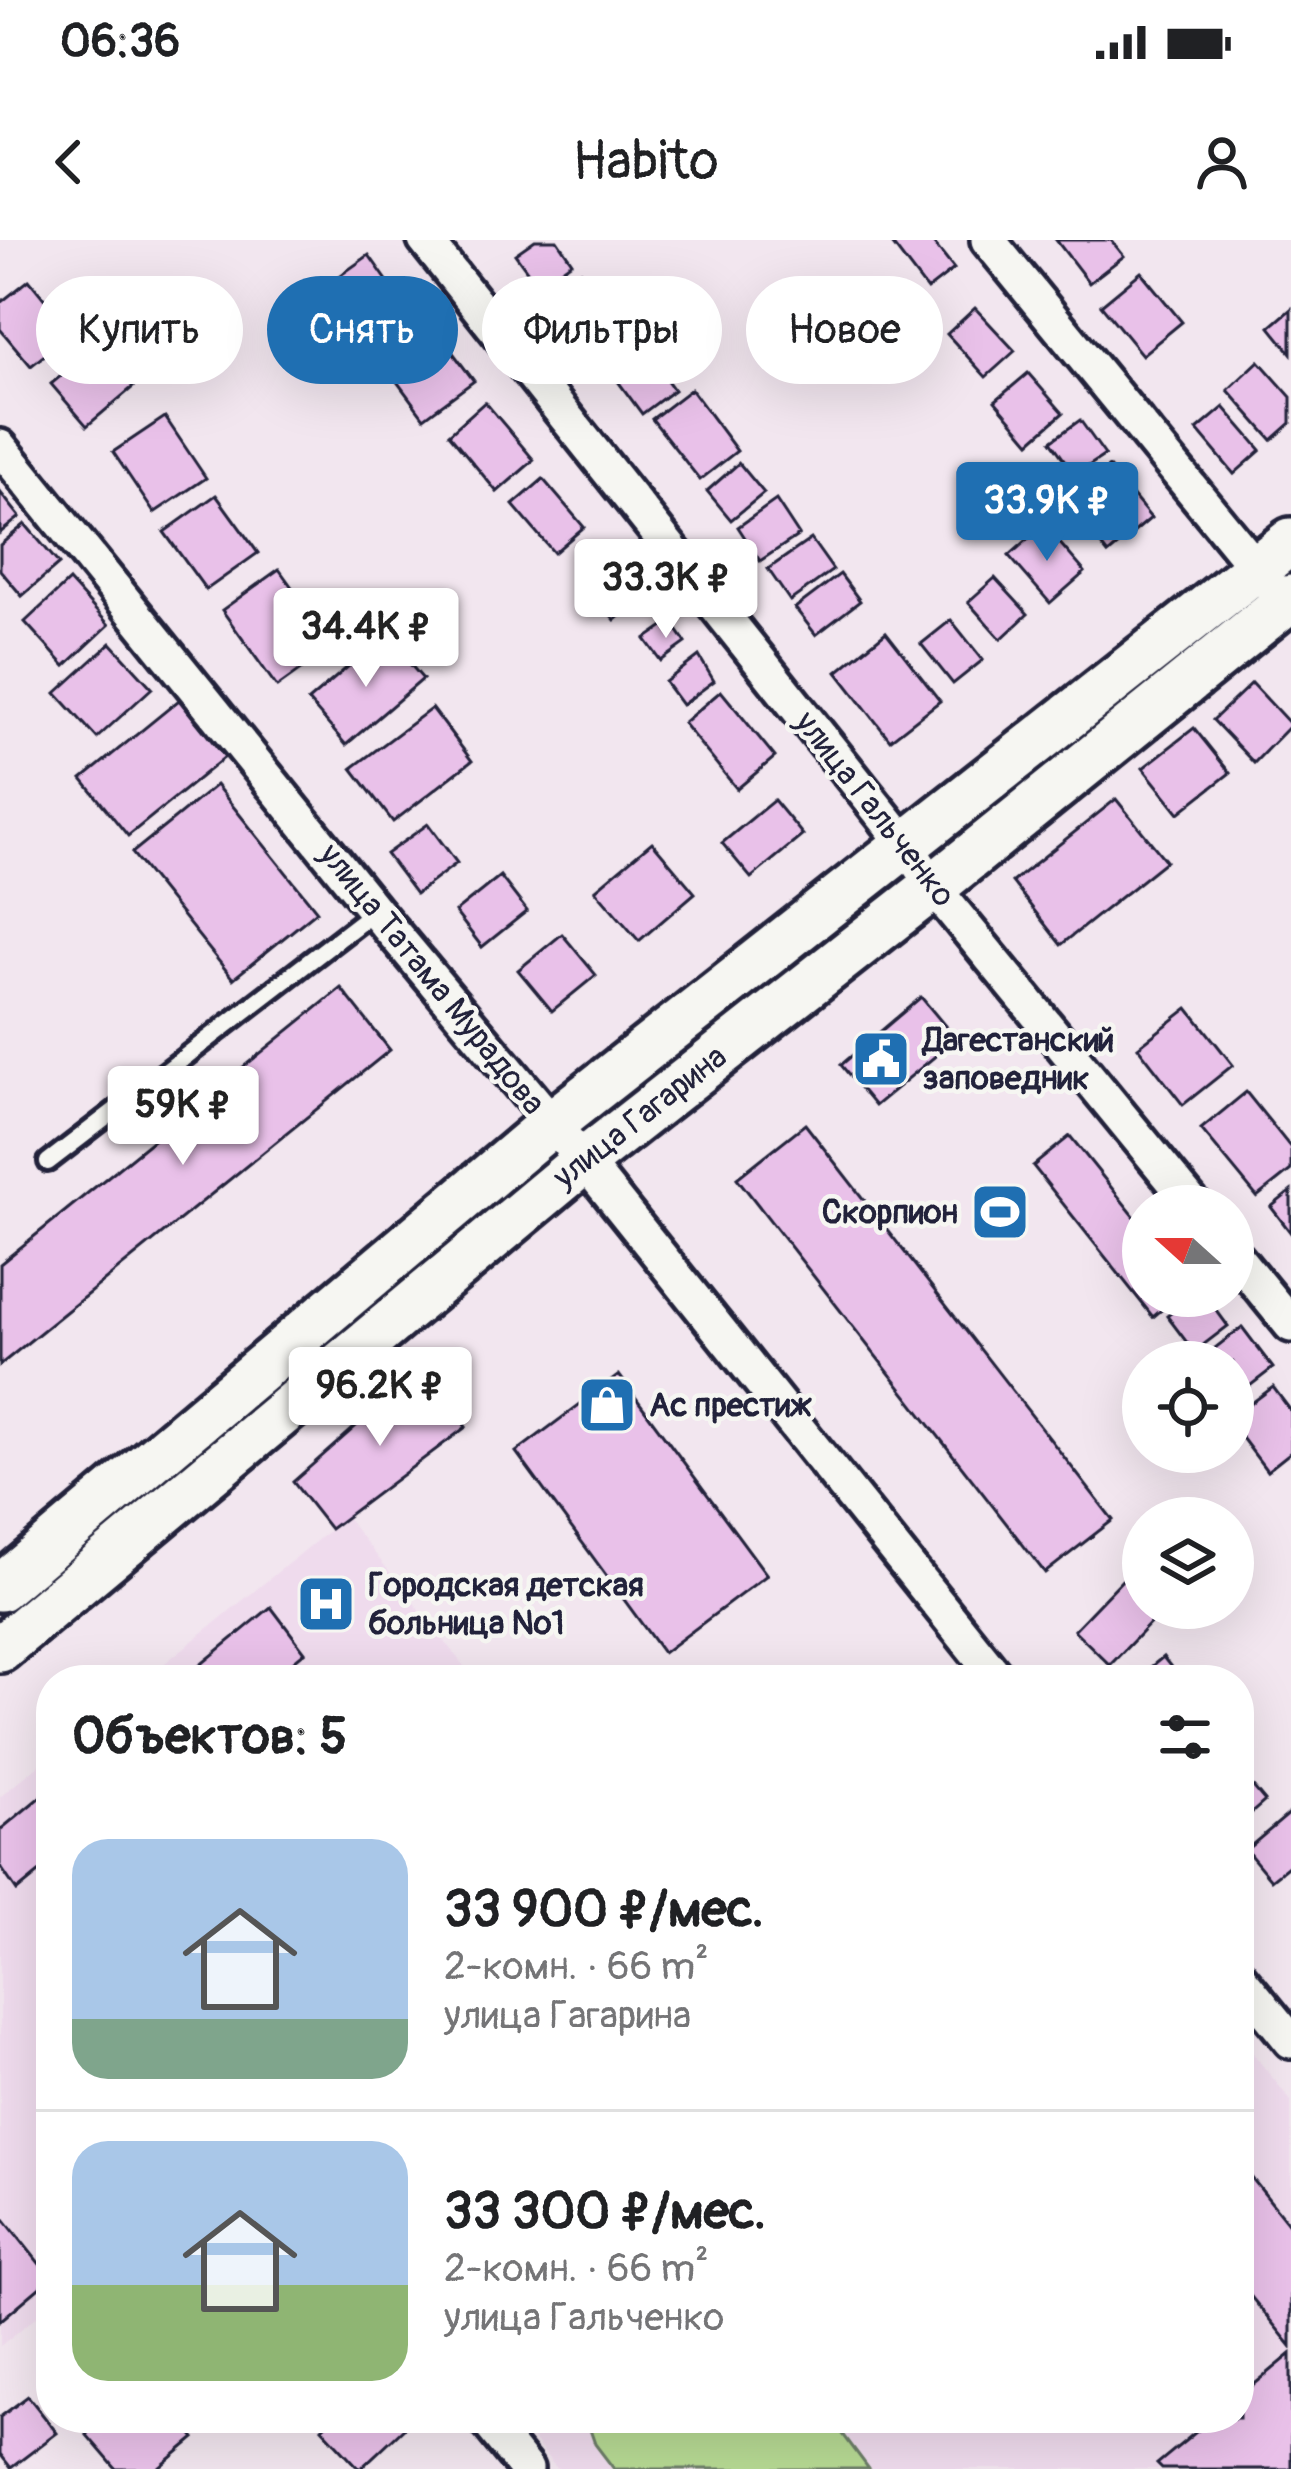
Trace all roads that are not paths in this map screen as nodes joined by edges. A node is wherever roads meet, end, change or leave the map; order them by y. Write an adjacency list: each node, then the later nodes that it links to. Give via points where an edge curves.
1 (425, 240): 5 (street, улица Гальченко)
2 (988, 240): 4 (street)
3 (0, 446): 7 (street, улица Татама Мурадова)
4 (1283, 584): 5 (main road, улица Гагарина); 6 (main road, улица Гагарина)
5 (907, 846): 6 (street, улица Гальченко); 8 (main road, улица Гагарина)
6 (933, 887): 9 (main road, улица Гагарина); 11 (street, улица Гальченко)
7 (376, 910): 8 (street, улица Татама Мурадова); 10 (lane)
8 (551, 1124): 9 (street, улица Татама Мурадова); 14 (main road, улица Гагарина)
9 (584, 1161): 15 (main road, улица Гагарина); 16 (street, улица Татама Мурадова)
10 (48, 1162)
11 (1177, 1185)
12 (1254, 1280): 13 (street)
13 (1291, 1325)
14 (0, 1588)
15 (0, 1649)
16 (987, 1665)
17 (1254, 1995): 18 (street)
18 (1291, 2041)
19 (497, 2433): 20 (street)
20 (526, 2469)

